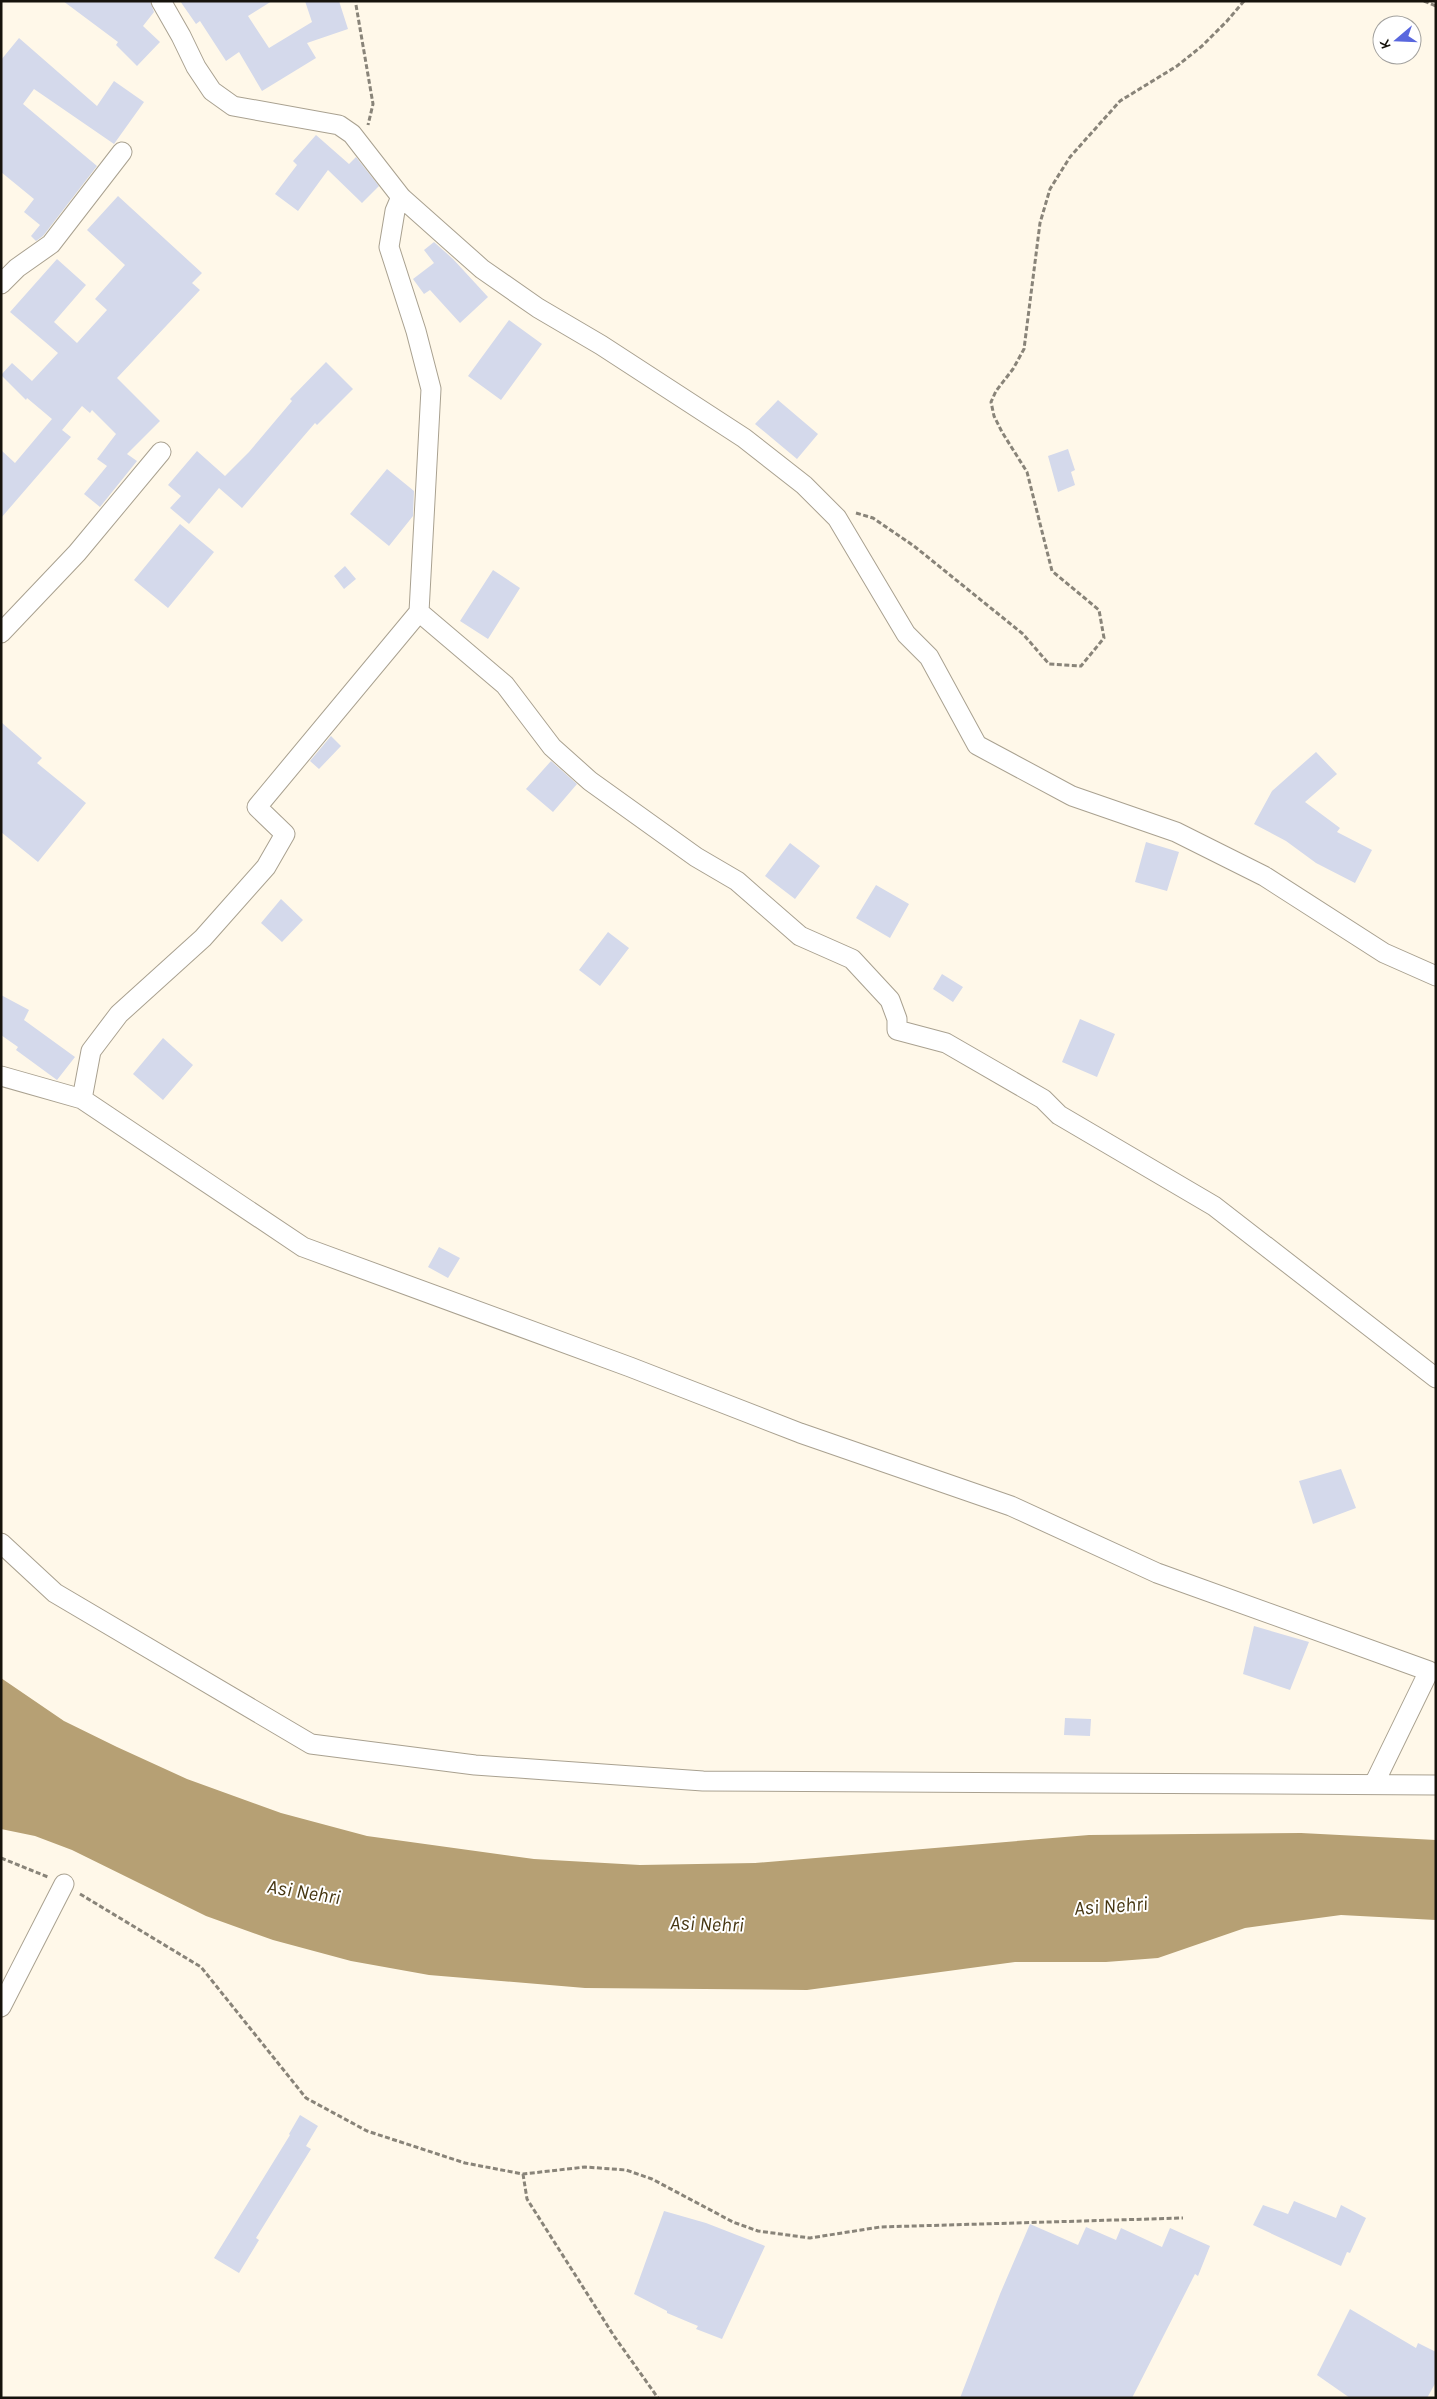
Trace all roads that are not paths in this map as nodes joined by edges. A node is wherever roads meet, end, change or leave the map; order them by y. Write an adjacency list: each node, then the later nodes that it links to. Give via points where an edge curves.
1 (161, 1): 3 (street, via 212,90 233,106 340,125 352,134)
2 (122, 152): 4 (street, via 52,244 17,268)
3 (401, 197): 6 (street, via 390,248 431,389); 8 (street, via 482,269 744,438 804,485 837,518 906,634 930,658 976,745 1072,796 1176,832 1264,876 1384,953)
4 (1, 284)
5 (160, 452): 7 (street, via 77,553)
6 (419, 612): 10 (street, via 257,807 285,834 266,867 203,938 119,1014 91,1051); 11 (street, via 505,685 552,747 590,781 696,857 737,881 800,936 852,959 890,1000 897,1018 897,1030 946,1043 1044,1099 1059,1115 1214,1206)
7 (1, 633)
8 (1436, 976)
9 (1, 1076): 10 (street)
10 (82, 1099): 13 (street, via 303,1247 630,1367 800,1434 1011,1506 1157,1573 1429,1671)
11 (1436, 1378)
12 (1, 1542): 13 (street, via 56,1593 311,1744 475,1765 703,1781)
13 (1374, 1784): 14 (street)
14 (1436, 1785)
15 (64, 1884): 16 (street)
16 (1, 2007)

